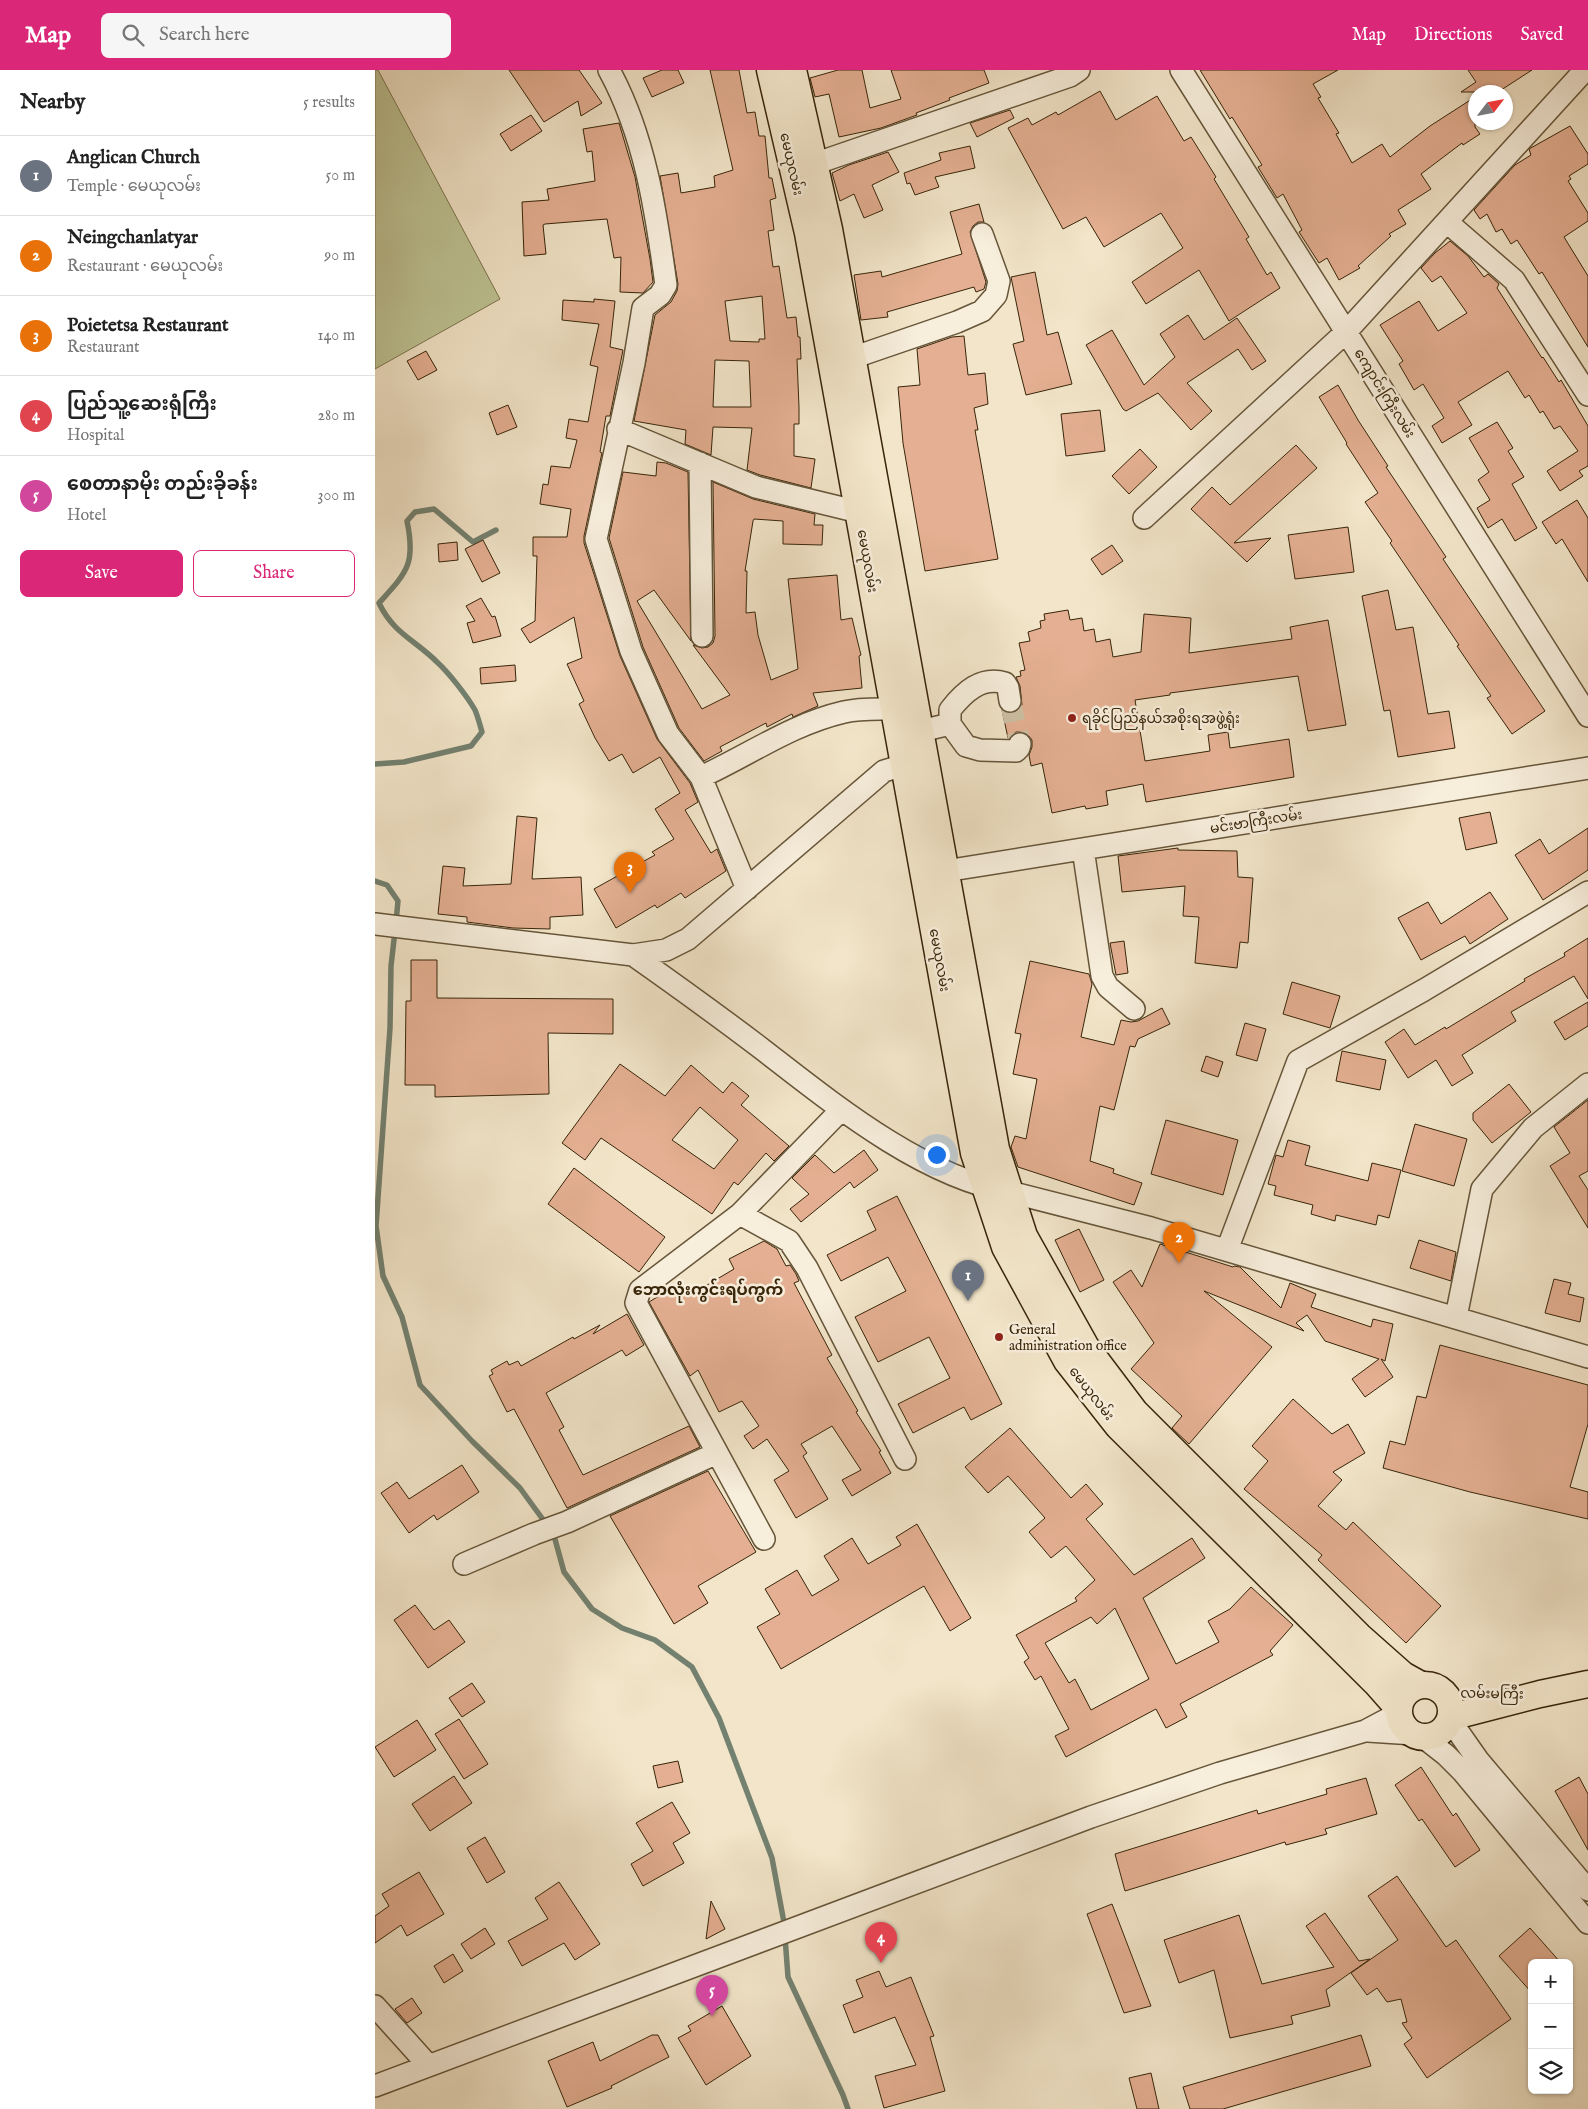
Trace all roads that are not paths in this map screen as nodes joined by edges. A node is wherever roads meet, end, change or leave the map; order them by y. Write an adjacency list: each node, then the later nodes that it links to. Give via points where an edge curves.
1 (609, 70): 13 (street, via 640,144 659,229 666,285 643,308)
2 (770, 70): 15 (main road, မေယုလမ်း, via 808,233)
3 (793, 70): 7 (main road, မေယုလမ်း)
4 (1079, 70): 7 (street)
5 (1181, 70): 10 (street, ကျောင်းကြီးလမ်း)
6 (1585, 70): 8 (street)
7 (814, 164): 11 (main road, မေယုလမ်း)
8 (1447, 222): 10 (street); 12 (street, via 1515,280)
9 (981, 234): 11 (street, via 999,281 996,295 982,311)
10 (1346, 332): 16 (street); 20 (street, ကျောင်းကြီးလမ်း)
11 (852, 358): 22 (main road, မေယုလမ်း)
12 (1588, 395)
13 (618, 429): 14 (street); 26 (street, via 596,539 631,651 668,734)
14 (700, 463): 15 (street, via 756,487); 17 (street)
15 (859, 512): 19 (main road, မေယုလမ်း)
16 (1144, 518)
17 (702, 636)
18 (1010, 701): 21 (street, via 1005,683 995,680 971,687 950,710)
19 (895, 709): 22 (main road, မေယုလမ်း); 26 (street, via 846,711 812,722 784,732)
20 (1588, 716)
21 (950, 724): 22 (street); 23 (street, via 966,746 980,750 1016,751)
22 (910, 734): 24 (main road, မေယုလမ်း); 28 (main road, မေယုလမ်း)
23 (1020, 744)
24 (904, 765): 28 (main road, မေယုလမ်း); 29 (street, via 884,771)
25 (1588, 768): 27 (street, မင်းဗာကြီးလမ်း)
26 (701, 777): 29 (street)
27 (1083, 849): 28 (street, မင်းဗာကြီးလမ်း); 33 (street, via 1102,976 1108,987)
28 (935, 871): 36 (main road, မေယုလမ်း, via 996,1149)
29 (747, 889): 32 (street, via 689,939 666,950)
30 (1588, 892): 38 (street, via 1298,1061)
31 (377, 924): 32 (street)
32 (633, 955): 35 (street, via 701,1002)
33 (1134, 1009)
34 (1588, 1084): 39 (street, via 1533,1128 1482,1189)
35 (841, 1110): 36 (street, via 927,1164); 37 (street)
36 (998, 1190): 38 (street); 46 (main road, မေယုလမ်း, via 1086,1347 1135,1412 1359,1636); 47 (main road, မေယုလမ်း, via 1005,1247 1063,1353 1118,1426 1376,1683)
37 (740, 1214): 41 (street, via 640,1290 636,1303); 42 (street, via 789,1242 798,1254)
38 (1227, 1250): 39 (street)
39 (1456, 1317): 40 (street)
40 (1588, 1357)
41 (717, 1453): 43 (street); 44 (street, via 567,1522)
42 (905, 1459)
43 (764, 1539)
44 (465, 1564)
45 (1588, 1684): 46 (main road, လမ်းမကြီး, via 1540,1694)
46 (1441, 1704): 47 (main road, via 1409,1691); 49 (main road, via 1439,1733); 50 (street, via 1479,1760)
47 (1399, 1711): 48 (street); 49 (main road, via 1404,1726)
48 (1365, 1731): 49 (street); 53 (street, via 1229,1770 1091,1817)
49 (1418, 1736): 51 (street, via 1446,1755 1463,1772)
50 (1588, 1890)
51 (1588, 1923)
52 (375, 2006): 53 (street)
53 (428, 2065): 54 (street)
54 (375, 2086)

